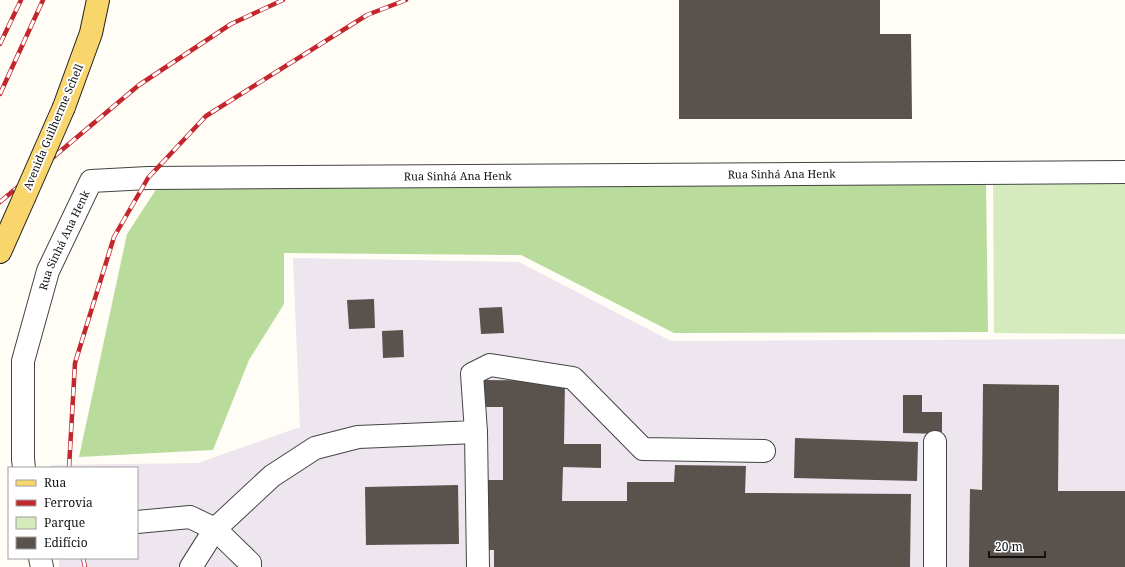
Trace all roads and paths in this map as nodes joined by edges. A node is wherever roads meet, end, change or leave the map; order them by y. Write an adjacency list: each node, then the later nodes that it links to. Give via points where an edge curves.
1 (98, 0): 3 (main road, Avenida Guilherme Schell, bridge, via 91,33 64,107)
2 (1125, 172): 7 (street, Rua Sinhá Ana Henk, via 148,178 91,181 48,271 23,361)
3 (0, 252)
4 (476, 432): 6 (street, via 472,374 490,365 573,378 643,449); 9 (street, via 358,437 315,448 272,476); 12 (street)
5 (935, 442): 13 (street)
6 (764, 451)
7 (24, 467)
8 (138, 522): 9 (street, via 190,517)
9 (215, 528): 10 (street); 11 (street, via 250,564)
10 (197, 562)
11 (250, 567)
12 (478, 567)
13 (935, 567)

